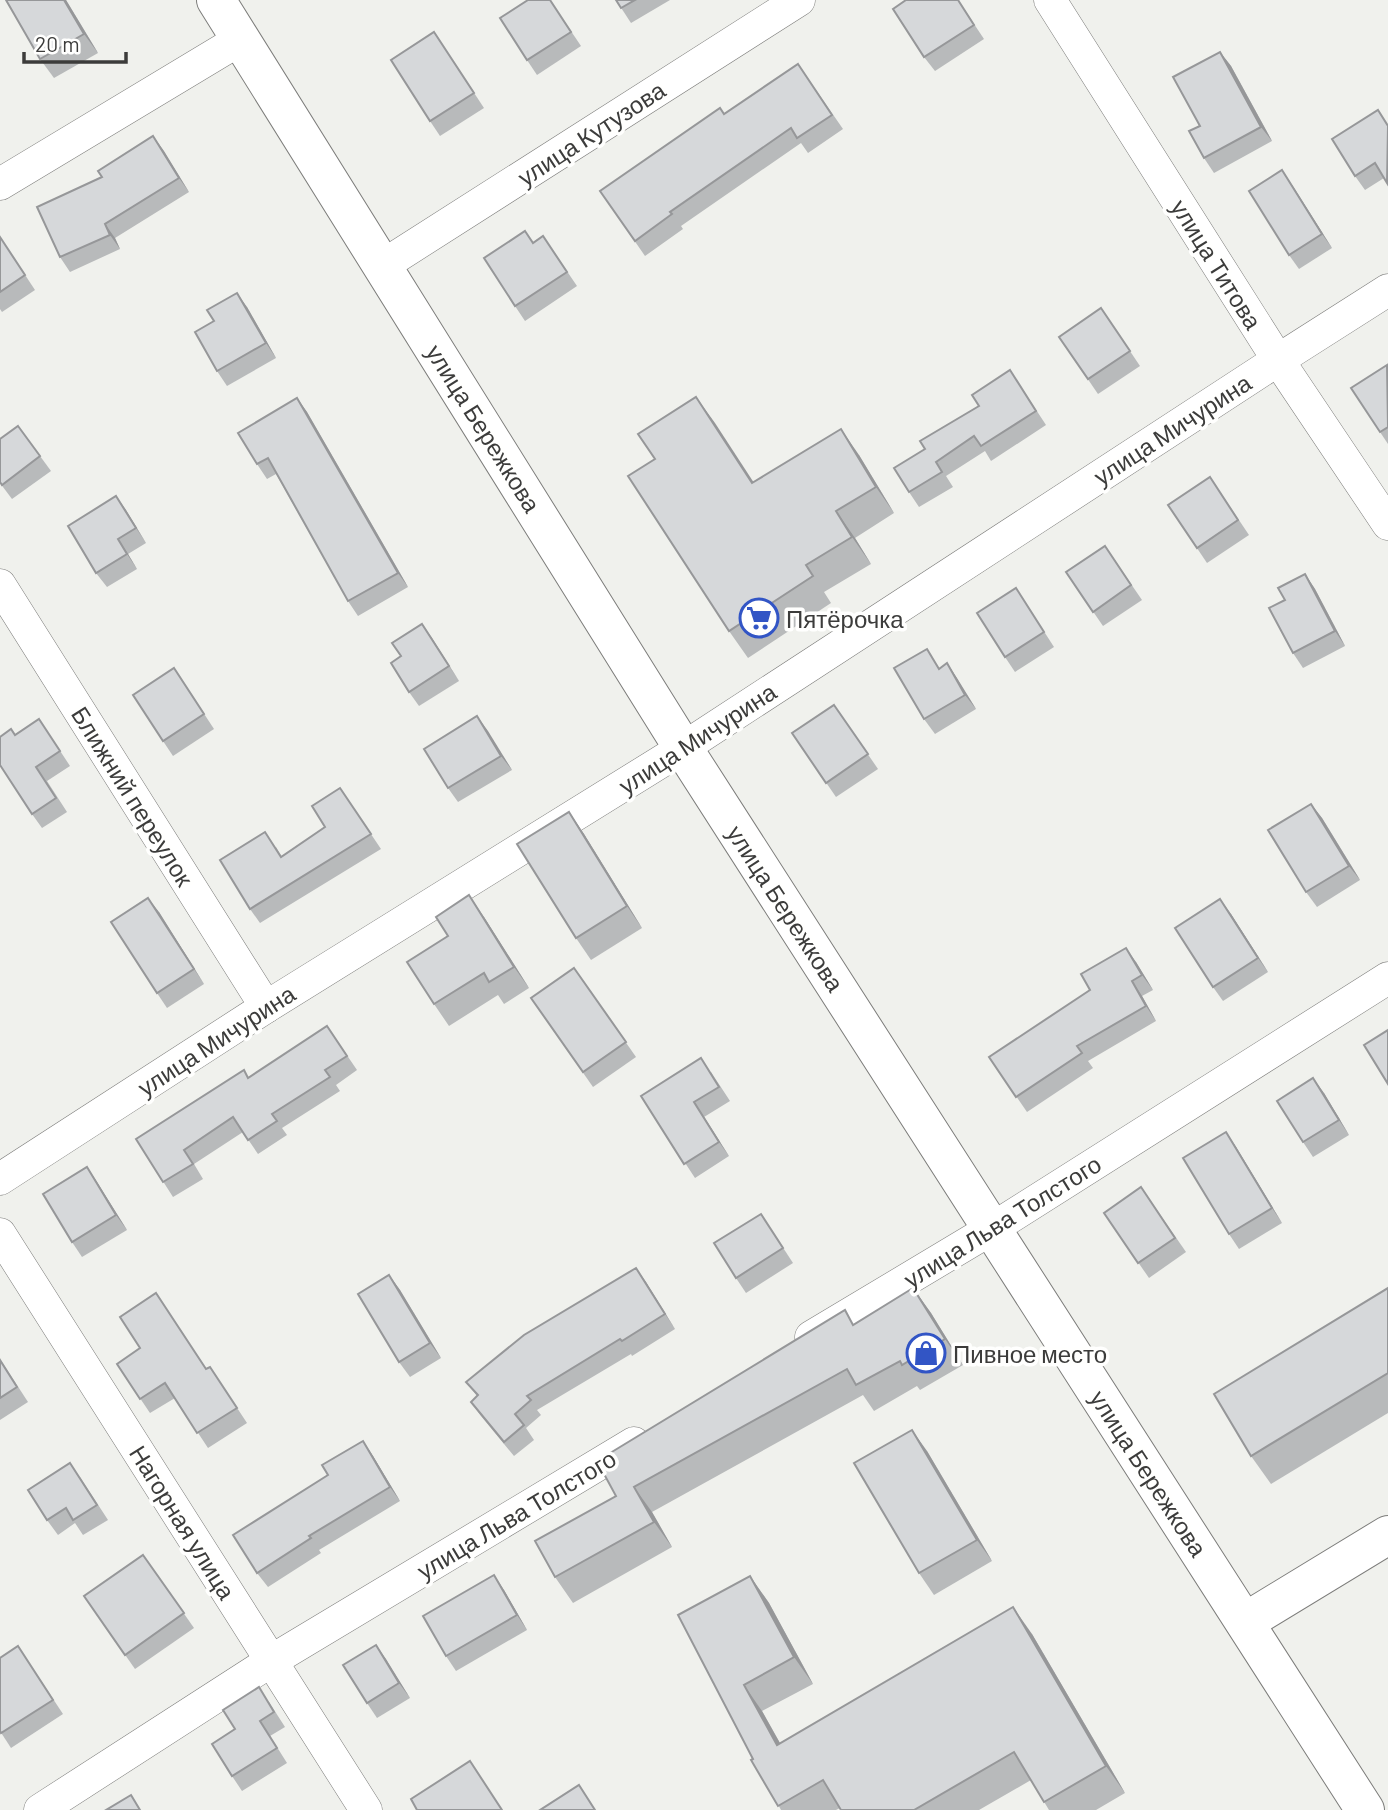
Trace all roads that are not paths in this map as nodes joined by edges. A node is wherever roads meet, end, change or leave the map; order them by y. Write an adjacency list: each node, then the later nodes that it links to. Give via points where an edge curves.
1 (216, 0): 4 (street, улица Бережкова)
2 (799, 0): 6 (street, улица Кутузова)
3 (1050, 0): 8 (street, улица Титова)
4 (241, 39): 5 (street); 6 (street, улица Бережкова)
5 (0, 184)
6 (382, 266): 11 (street, улица Бережкова)
7 (1388, 290): 8 (street, улица Мичурина)
8 (1278, 360): 9 (street, улица Титова); 11 (street, улица Мичурина)
9 (1388, 524)
10 (0, 585): 13 (street, Ближний переулок)
11 (683, 748): 13 (street, улица Мичурина); 15 (street, улица Бережкова)
12 (1388, 978): 15 (street, улица Льва Толстого)
13 (266, 1007): 14 (street, улица Мичурина)
14 (0, 1178)
15 (993, 1228): 17 (street, улица Льва Толстого); 20 (street, улица Бережкова)
16 (0, 1234): 21 (street, Нагорная улица)
17 (782, 1354)
18 (663, 1426): 21 (street, улица Льва Толстого)
19 (1388, 1535): 20 (street)
20 (1245, 1622): 24 (street, улица Бережкова)
21 (271, 1661): 22 (street, улица Льва Толстого); 23 (street, Нагорная улица)
22 (40, 1810)
23 (366, 1810)
24 (1365, 1810)

